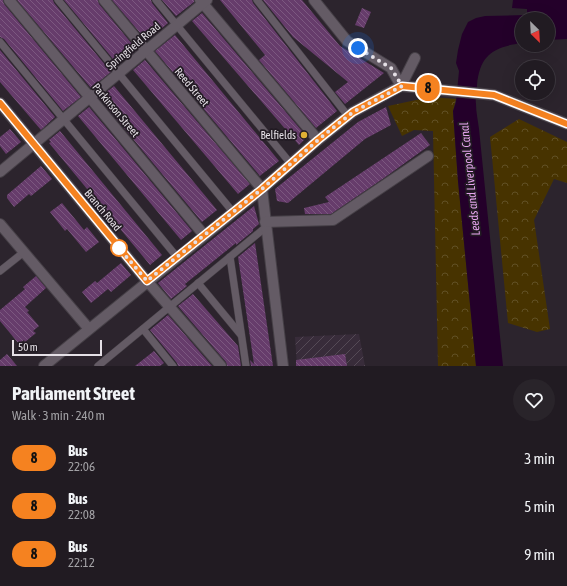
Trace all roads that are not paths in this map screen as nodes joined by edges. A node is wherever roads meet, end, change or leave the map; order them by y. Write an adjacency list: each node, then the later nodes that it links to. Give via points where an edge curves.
1 (9, 0): 14 (street, Parkinson Street)
2 (58, 0): 12 (lane)
3 (104, 0): 10 (street, Reed Street)
4 (156, 0): 8 (lane)
5 (257, 0): 16 (lane)
6 (314, 0): 13 (street, via 347,41 391,68)
7 (203, 1): 8 (street, Springfield Road); 19 (street)
8 (177, 25): 10 (street, Springfield Road); 22 (lane)
9 (0, 42): 17 (lane)
10 (146, 51): 12 (street, Springfield Road); 24 (street, Reed Street)
11 (415, 58): 13 (street)
12 (119, 73): 14 (street, Springfield Road); 25 (lane)
13 (402, 86): 16 (street); 18 (street, via 494,95)
14 (90, 98): 17 (street, Springfield Road); 28 (street, Parkinson Street)
15 (0, 103): 20 (street, Branch Road)
16 (348, 116): 19 (street)
17 (63, 120): 20 (street, Springfield Road); 30 (lane)
18 (567, 124)
19 (318, 140): 22 (street)
20 (33, 144): 23 (street, Springfield Road); 33 (street, Branch Road)
21 (428, 156): 27 (street, via 333,220)
22 (291, 164): 24 (street)
23 (0, 172)
24 (262, 189): 25 (street); 27 (street)
25 (233, 212): 28 (street)
26 (0, 224): 29 (street)
27 (266, 225): 31 (lane); 44 (street)
28 (204, 235): 30 (street)
29 (24, 252): 32 (lane); 36 (street)
30 (177, 257): 33 (street)
31 (230, 257): 34 (lane); 38 (lane)
32 (0, 271)
33 (147, 281): 35 (street, Branch Road); 36 (street)
34 (198, 283): 35 (lane); 38 (lane)
35 (169, 307): 37 (lane); 42 (street, Branch Road)
36 (89, 329): 39 (street)
37 (143, 329): 40 (lane); 41 (lane)
38 (242, 336): 43 (lane)
39 (44, 366)
40 (98, 366)
41 (173, 366)
42 (221, 366)
43 (246, 366)
44 (283, 366)

